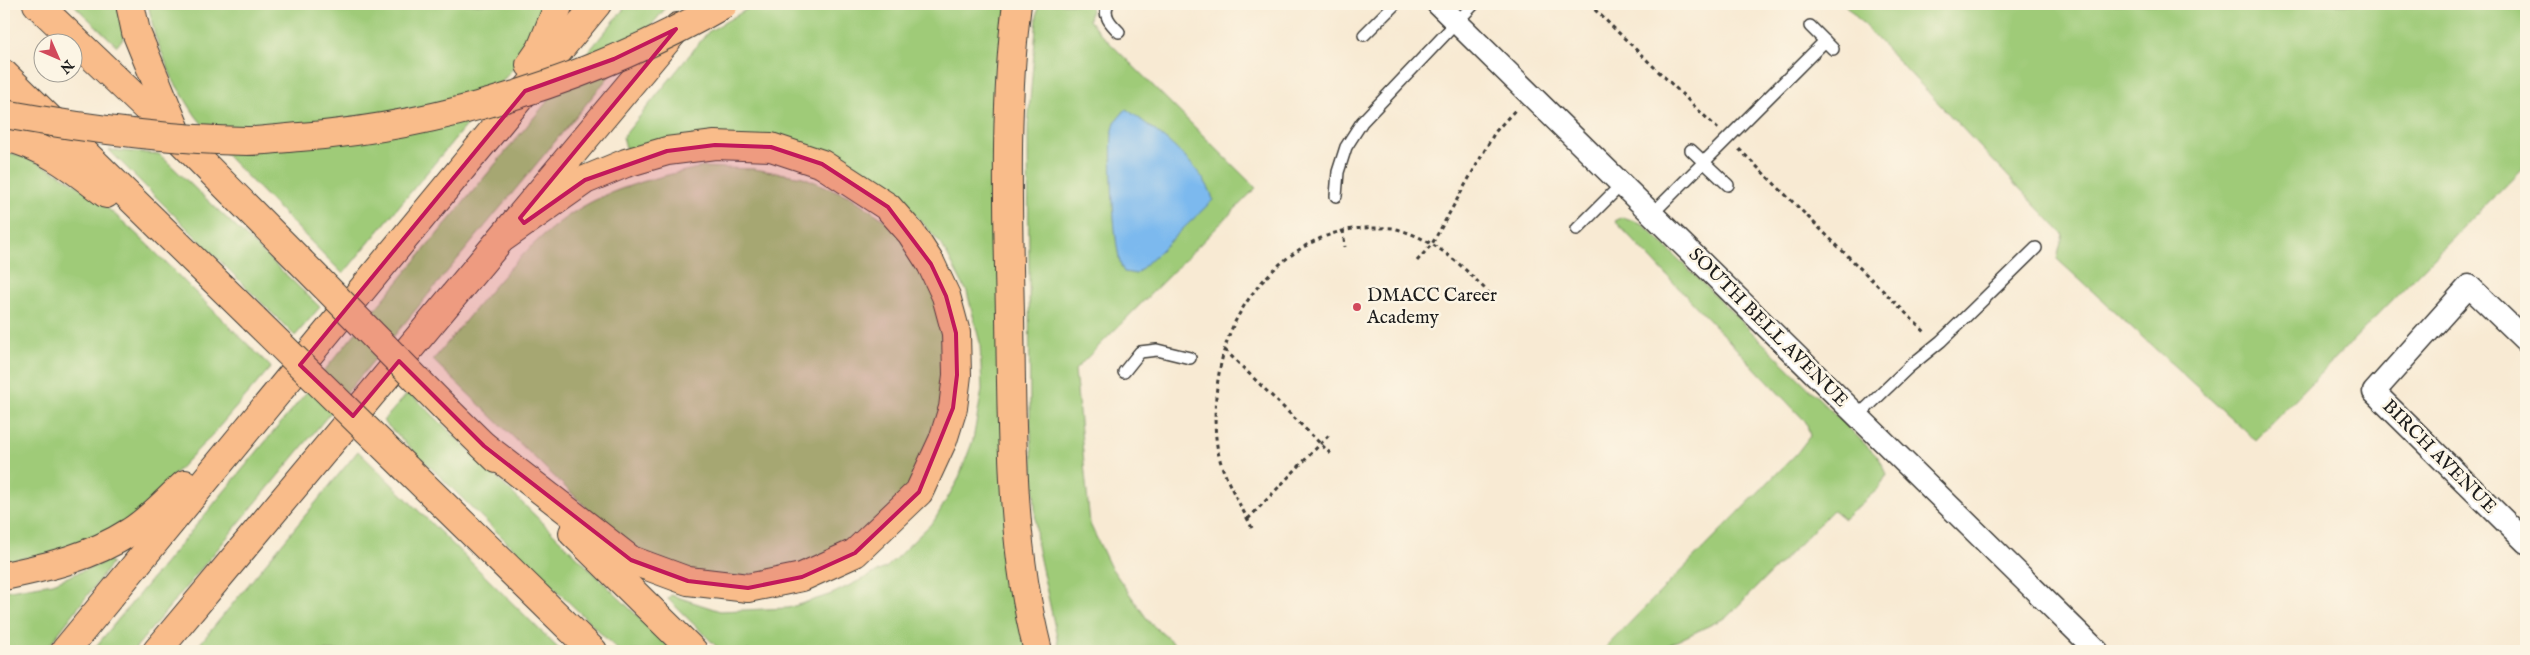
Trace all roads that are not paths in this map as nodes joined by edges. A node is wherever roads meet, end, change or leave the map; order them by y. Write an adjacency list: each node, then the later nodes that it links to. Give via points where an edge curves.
1 (37, 4): 19 (highway)
2 (130, 4): 19 (highway, via 142,49)
3 (559, 4): 22 (highway, via 542,49)
4 (597, 4): 22 (highway)
5 (698, 4): 28 (highway)
6 (724, 4): 17 (highway, bridge, via 614,59 488,104 340,134 248,141 148,134)
7 (1017, 4): 43 (highway, via 1008,196 1015,506 1031,626)
8 (1108, 4): 14 (lane, via 1107,18)
9 (1395, 4): 15 (lane)
10 (1438, 4): 12 (street, SOUTH BELL AVENUE)
11 (1474, 4): 12 (lane)
12 (1456, 22): 23 (street, SOUTH BELL AVENUE); 25 (lane, via 1362,122 1346,147 1338,172)
13 (1810, 26): 21 (lane, via 1829,45)
14 (1119, 32)
15 (1364, 35)
16 (4, 74): 30 (highway)
17 (4, 114)
18 (4, 137): 30 (highway, via 20,140 58,157)
19 (181, 141): 36 (highway, bridge)
20 (1691, 150): 21 (lane)
21 (1704, 162): 24 (lane); 26 (lane)
22 (457, 172): 35 (highway)
23 (1622, 184): 26 (street, SOUTH BELL AVENUE); 27 (lane)
24 (1728, 185)
25 (1336, 196)
26 (1652, 214): 34 (street, SOUTH BELL AVENUE)
27 (1578, 229)
28 (504, 237): 36 (highway, via 585,180 667,150 715,145 771,148 822,164 888,207 931,264 946,296 956,333 953,408 919,492 855,553 802,577 748,588 688,582 631,560); 40 (highway)
29 (2036, 248): 34 (lane)
30 (199, 264): 41 (highway, bridge)
31 (2526, 341): 37 (street, BIRCH AVENUE, via 2469,286 2374,392)
32 (1190, 358): 33 (lane, via 1157,350 1140,352)
33 (1124, 372)
34 (1858, 416): 44 (street, SOUTH BELL AVENUE)
35 (249, 427): 38 (highway, via 131,532 72,559); 39 (highway)
36 (484, 446): 42 (highway)
37 (2526, 542)
38 (4, 576)
39 (65, 651)
40 (157, 651)
41 (593, 651)
42 (693, 651)
43 (1038, 651)
44 (2098, 651)

